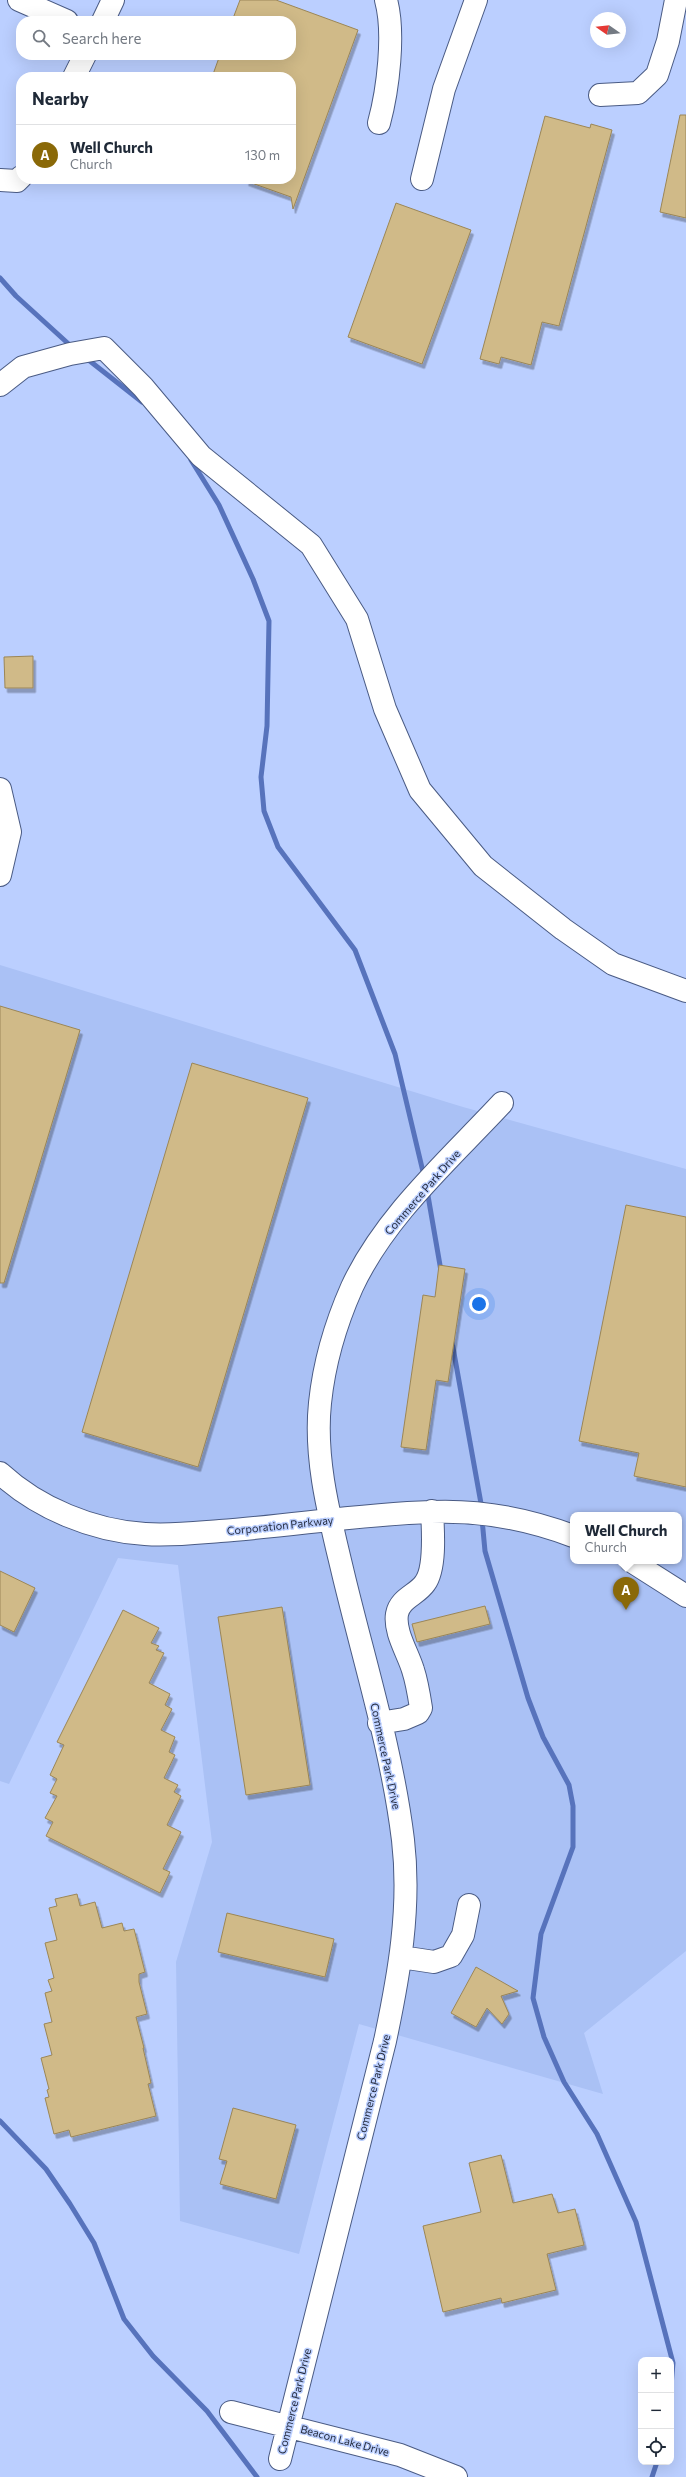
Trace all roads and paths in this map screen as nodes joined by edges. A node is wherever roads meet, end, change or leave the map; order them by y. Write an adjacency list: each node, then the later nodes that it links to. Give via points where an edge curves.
1 (19, 0): 6 (street)
2 (114, 0): 7 (street)
3 (386, 0): 11 (street, via 392,34 384,106)
4 (476, 0): 12 (street, via 444,89)
5 (676, 0): 10 (street, via 668,41 657,75 638,93)
6 (56, 16)
7 (106, 16)
8 (82, 60): 9 (street)
9 (76, 72)
10 (600, 95)
11 (379, 123)
12 (422, 178)
13 (0, 180): 14 (street)
14 (16, 181)
15 (0, 385): 19 (street, via 23,367 104,348 143,387 201,456 311,545 357,619 385,709 420,790 483,866 613,964)
16 (0, 789): 17 (street, via 10,832)
17 (0, 875)
18 (686, 986): 19 (street)
19 (686, 991)
20 (502, 1103): 23 (street, Commerce Park Drive, via 410,1202 380,1240 351,1291 338,1322 319,1405 320,1458)
21 (0, 1472): 23 (street, Corporation Parkway, via 27,1494 61,1512 121,1531 184,1534)
22 (432, 1511): 23 (street, Corporation Parkway); 24 (street, Corporation Parkway, via 475,1513 515,1519); 27 (street, via 430,1569 424,1584 408,1596 398,1609 397,1616 398,1629 413,1670 421,1708 418,1714 404,1719)
23 (330, 1520): 27 (street, Commerce Park Drive)
24 (570, 1535)
25 (636, 1564): 26 (street)
26 (686, 1596)
27 (379, 1723): 29 (street, Commerce Park Drive, via 403,1840 406,1882)
28 (469, 1905): 29 (street, via 463,1935 451,1956 434,1962)
29 (401, 1957): 31 (street, Commerce Park Drive, via 385,2041)
30 (231, 2412): 31 (street, Beacon Lake Drive)
31 (288, 2426): 32 (street, Commerce Park Drive); 33 (street, Beacon Lake Drive, via 400,2455)
32 (280, 2459)
33 (456, 2477)

